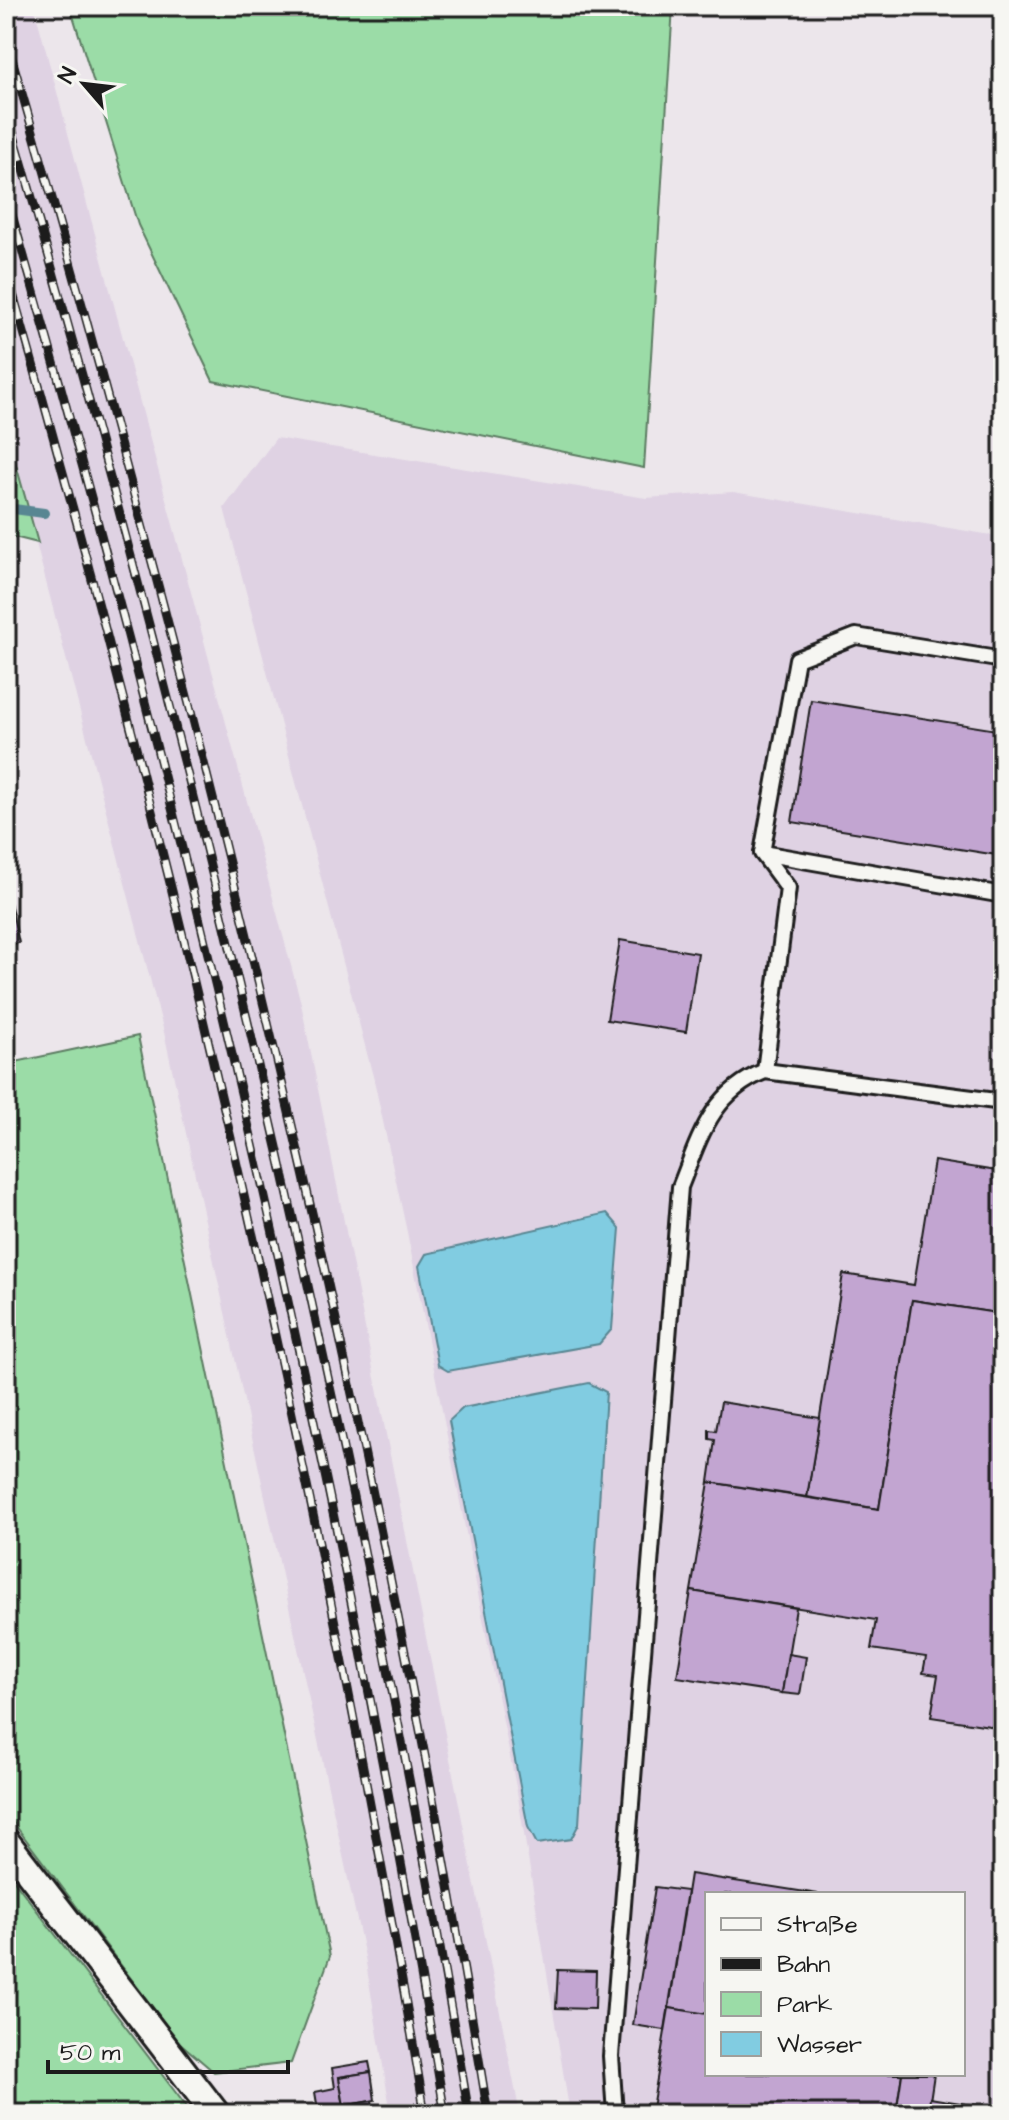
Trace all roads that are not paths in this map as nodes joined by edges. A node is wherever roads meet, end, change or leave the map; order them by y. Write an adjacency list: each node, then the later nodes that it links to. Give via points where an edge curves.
1 (1003, 660): 2 (lane, via 856,636 797,659)
2 (762, 853): 3 (lane); 4 (lane, via 788,888)
3 (1003, 895)
4 (765, 1071): 5 (lane); 8 (lane, via 739,1081 708,1117 680,1187 611,2056)
5 (1003, 1102)
6 (6, 1842): 7 (street)
7 (216, 2114)
8 (615, 2114)

